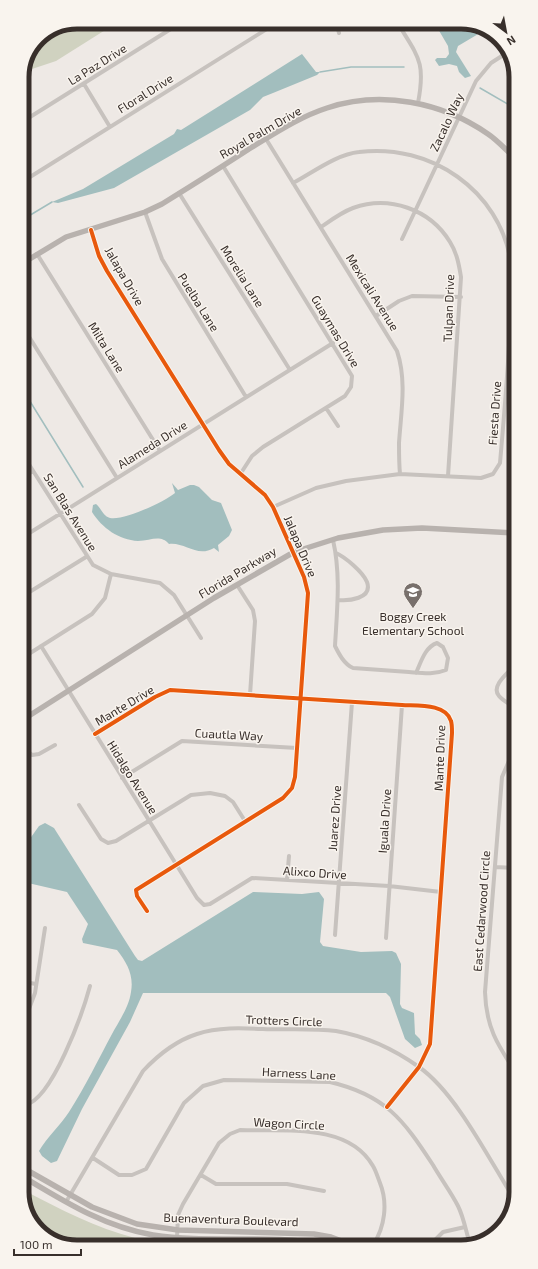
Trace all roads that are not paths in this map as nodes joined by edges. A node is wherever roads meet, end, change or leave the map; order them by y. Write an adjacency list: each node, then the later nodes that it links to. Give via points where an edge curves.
1 (171, 29): 7 (street, La Paz Drive)
2 (267, 29): 11 (street, Floral Drive)
3 (338, 29): 5 (street)
4 (401, 29): 8 (street, via 421,64 422,81)
5 (339, 33)
6 (503, 55): 9 (street, Zacalo Way, via 491,62 476,81)
7 (84, 84): 10 (street, La Paz Drive); 11 (street)
8 (418, 103): 9 (street, Royal Palm Drive); 12 (street, Royal Palm Drive, via 377,100 347,103 326,108 301,119)
9 (459, 117): 13 (street, Royal Palm Drive, via 489,134); 14 (street, Zacalo Way)
10 (29, 118)
11 (110, 127): 16 (street, Floral Drive)
12 (266, 139): 15 (street, Royal Palm Drive); 17 (street, Mexicali Avenue)
13 (509, 152)
14 (437, 163): 17 (street, Fiesta Drive, via 412,155 383,151 357,152 330,162); 19 (street, Zacalo Way); 25 (street, Fiesta Drive, via 468,184 492,212 501,228)
15 (222, 166): 18 (street, Royal Palm Drive); 30 (street, Guaymas Drive)
16 (29, 178)
17 (293, 183): 21 (street, Mexicali Avenue)
18 (179, 193): 20 (street, Royal Palm Drive); 32 (street, Morelia Lane)
19 (414, 210): 21 (street, Tulpan Drive, via 388,203 365,204 352,208); 23 (street, Zacalo Way); 27 (street, Tulpan Drive, via 430,219 451,242 459,266)
20 (144, 212): 22 (street, Royal Palm Drive); 33 (street, Puelba Lane, via 162,259)
21 (321, 227): 28 (street, Mexicali Avenue)
22 (91, 230): 24 (street, Royal Palm Drive, via 66,237); 35 (street, Jalapa Drive, via 107,271)
23 (402, 238)
24 (37, 254): 26 (street, Royal Palm Drive); 37 (street, Milta Lane)
25 (509, 255)
26 (29, 259)
27 (461, 297): 28 (street, via 412,296); 43 (street, Tulpan Drive)
28 (376, 316): 42 (street, Mexicali Avenue, via 397,351 402,366 404,382 399,445)
29 (29, 337): 44 (street)
30 (333, 343): 32 (street, Alameda Drive); 34 (street, Guaymas Drive, via 352,376 351,387 345,396)
31 (509, 369): 43 (street, Fiesta Drive, via 498,467 490,476 481,478)
32 (290, 370): 33 (street, Alameda Drive)
33 (246, 397): 35 (street, Alameda Drive)
34 (326, 408): 36 (street); 41 (street, Guaymas Drive, via 263,447 252,456)
35 (204, 424): 37 (street, Alameda Drive); 41 (street, Jalapa Drive, via 229,464)
36 (338, 426)
37 (160, 451): 44 (street, Alameda Drive)
38 (29, 465): 39 (street, San Blas Avenue)
39 (33, 471): 40 (street); 46 (street, San Blas Avenue)
40 (29, 473)
41 (240, 473): 45 (street, Jalapa Drive, via 265,495)
42 (400, 474): 43 (street, Fiesta Drive); 45 (street, Fiesta Drive, via 316,488)
43 (448, 476)
44 (117, 478): 46 (street, Alameda Drive)
45 (273, 507): 50 (street, Jalapa Drive)
46 (60, 514): 47 (street, Alameda Drive); 52 (street, San Blas Avenue)
47 (29, 533)
48 (509, 533): 49 (street, Florida Parkway, via 422,528 383,530)
49 (333, 540): 50 (street, Florida Parkway); 51 (street)
50 (294, 552): 54 (street, Florida Parkway); 65 (street, Jalapa Drive, via 308,593)
51 (336, 553): 56 (street); 56 (street, via 346,557 367,582 363,595 353,601)
52 (86, 557): 53 (street, San Blas Avenue, via 93,565); 55 (street)
53 (111, 574): 57 (street, San Blas Avenue, via 160,583 174,595); 59 (street, via 105,598 92,614)
54 (237, 585): 57 (street, Florida Parkway); 64 (street, via 253,610 255,620)
55 (29, 592)
56 (338, 600): 62 (street, via 335,646 348,666)
57 (187, 616): 58 (street, San Blas Avenue); 63 (street, Florida Parkway)
58 (201, 638)
59 (41, 646): 60 (street); 63 (street, Hidalgo Avenue)
60 (29, 654)
61 (509, 671): 67 (street, via 498,683 496,690 499,696)
62 (416, 673): 62 (street, via 438,674 446,670 448,658 443,647 437,643 432,645)
63 (68, 690): 69 (street, Florida Parkway); 70 (street, Hidalgo Avenue)
64 (250, 695): 65 (street, Mante Drive); 70 (street, Mante Drive, via 170,690)
65 (301, 698): 66 (street, Mante Drive); 72 (street, Jalapa Drive)
66 (352, 702): 68 (street, Mante Drive); 84 (street, Juarez Drive)
67 (509, 704)
68 (402, 705): 85 (street, Iguala Drive); 86 (street, Mante Drive, via 436,708 446,712 451,720)
69 (29, 716)
70 (95, 734): 75 (street, Hidalgo Avenue)
71 (55, 745): 73 (street, via 39,754 32,755)
72 (297, 748): 75 (street, Cuautla Way, via 182,741); 78 (street, Jalapa Drive, via 292,788 283,798)
73 (29, 752)
74 (509, 760): 81 (street, East Cedarwood Circle, via 502,776)
75 (122, 778): 77 (street, Hidalgo Avenue)
76 (79, 805): 77 (street, via 101,839 108,843 116,841)
77 (149, 821): 78 (street, via 191,795 210,793 224,796 233,802); 80 (street, Hidalgo Avenue)
78 (245, 821): 80 (street, Jalapa Drive)
79 (289, 856): 83 (street)
80 (176, 864): 87 (street, Hidalgo Avenue); 88 (street, Jalapa Drive, via 136,890)
81 (495, 867): 82 (street); 96 (street, East Cedarwood Circle, via 485,992 486,1012 492,1033)
82 (509, 868)
83 (287, 880): 84 (street, Alixco Drive); 87 (street, Alixco Drive, via 252,878 210,904 204,905)
84 (339, 884): 85 (street, Alixco Drive); 90 (street, Juarez Drive)
85 (389, 886): 86 (street, Alixco Drive); 91 (street, Iguala Drive)
86 (441, 892): 97 (street, Mante Drive, via 430,1044)
87 (197, 898)
88 (147, 912)
89 (45, 928): 93 (street)
90 (335, 935)
91 (386, 938)
92 (29, 983): 93 (street)
93 (36, 984): 95 (street)
94 (90, 986): 98 (street, via 82,1014 64,1057 39,1096)
95 (29, 1006)
96 (509, 1061)
97 (419, 1067): 99 (street, Mante Drive); 100 (street, Trotters Circle, via 374,1042 336,1031 230,1028 198,1034 168,1048 143,1071); 104 (street, Trotters Circle, via 442,1088 458,1109)
98 (29, 1104)
99 (387, 1107): 100 (street, Harness Lane, via 361,1092 330,1082 224,1080 203,1086 184,1103 146,1169 132,1175 119,1175); 108 (street, Harness Lane, via 409,1129 452,1196)
100 (92, 1158): 106 (street, Trotters Circle)
101 (29, 1171): 106 (street, Buenaventura Boulevard)
102 (200, 1175): 105 (street, via 216,1184 287,1184); 109 (street, Wagon Circle, via 178,1215); 114 (street, Wagon Circle, via 219,1143 240,1130 316,1132 340,1138 364,1153 374,1166 383,1191 385,1211 382,1227)
103 (29, 1180): 107 (street, Buenaventura Boulevard)
104 (509, 1190)
105 (324, 1191)
106 (70, 1195): 107 (street, Trotters Circle); 109 (street, Buenaventura Boulevard, via 92,1207 137,1224)
107 (66, 1202): 110 (street, Buenaventura Boulevard, via 114,1225 152,1235)
108 (465, 1227): 111 (street, Harness Lane); 115 (street, via 443,1232)
109 (178, 1230): 110 (street, Wagon Circle); 113 (street, Buenaventura Boulevard, via 314,1234)
110 (177, 1238): 112 (street, Buenaventura Boulevard)
111 (469, 1239)
112 (282, 1240)
113 (338, 1240)
114 (376, 1240)
115 (435, 1240)

